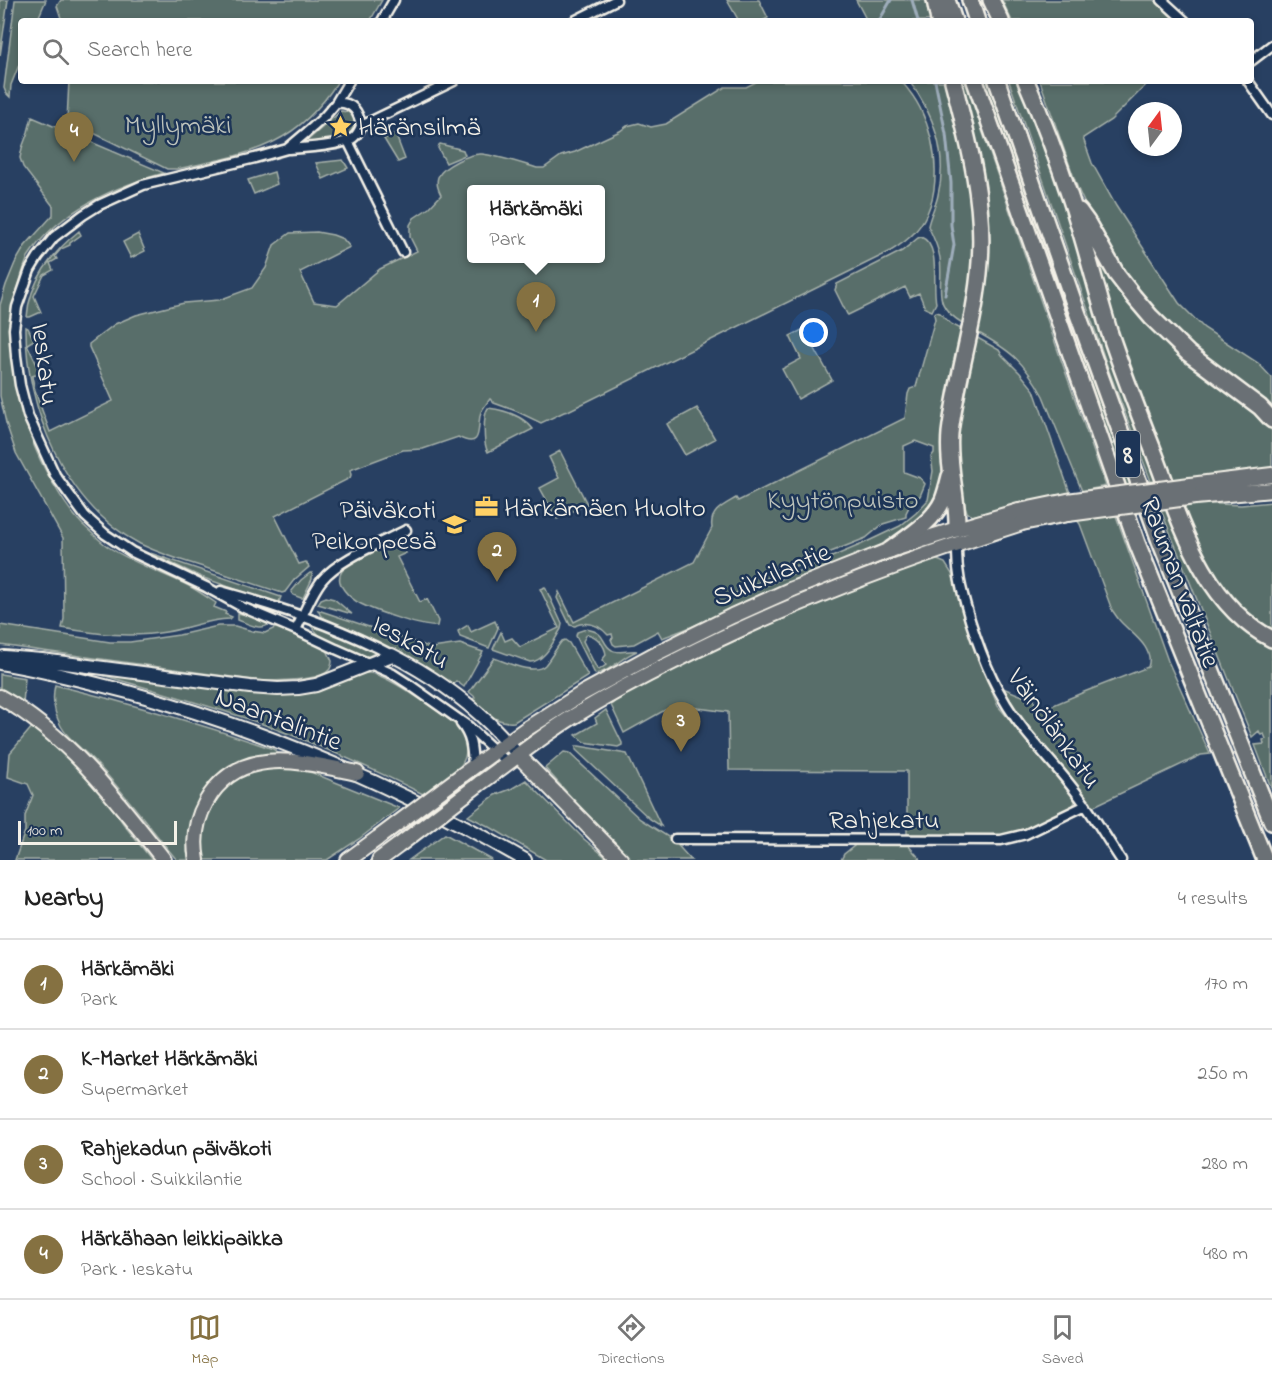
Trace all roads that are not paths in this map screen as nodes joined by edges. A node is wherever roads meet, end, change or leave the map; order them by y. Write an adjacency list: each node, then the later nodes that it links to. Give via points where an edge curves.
1 (394, 0): 8 (street)
2 (616, 0): 9 (street)
3 (935, 0): 10 (highway)
4 (947, 0): 11 (highway)
5 (970, 0): 12 (highway)
6 (991, 0): 13 (highway)
7 (1162, 0): 14 (street)
8 (384, 18)
9 (580, 18)
10 (938, 18)
11 (953, 18)
12 (976, 18)
13 (1000, 18)
14 (1182, 18)
15 (1272, 45): 16 (street)
16 (1254, 59)
17 (347, 84): 24 (street, Ieskatu)
18 (447, 84): 26 (street)
19 (954, 84): 32 (highway, via 973,168 980,260 950,434)
20 (976, 84): 64 (highway, Rauman valtatie / 8, via 1137,543)
21 (999, 84): 55 (highway, Rauman valtatie / 8, via 1160,541)
22 (1027, 84): 29 (highway)
23 (1250, 84): 25 (street)
24 (336, 103): 26 (street, via 352,106); 28 (street, Ieskatu, via 314,128)
25 (1272, 115)
26 (361, 126): 27 (street)
27 (348, 141): 28 (street); 30 (street)
28 (287, 149): 39 (street, Ieskatu, via 143,185 99,205 64,228 45,248 30,270 17,307 14,329 20,385 28,417 54,475 85,516 105,534 132,552)
29 (1072, 202): 31 (highway, via 1118,275 1151,317 1188,353); 42 (highway, via 1110,335 1182,525 1207,576 1224,600 1247,624)
30 (403, 252)
31 (1272, 420)
32 (951, 473): 37 (highway); 38 (highway, via 934,514)
33 (1272, 475): 35 (main road, Suikkilantie)
34 (1272, 489): 35 (main road, Suikkilantie)
35 (1192, 491): 37 (main road, Suikkilantie, bridge, via 1088,498)
36 (406, 530): 40 (street, via 335,568 318,585)
37 (957, 536): 38 (main road, Suikkilantie); 51 (main road, Suikkilantie, via 719,638 591,706); 54 (street, Väinölänkatu, via 960,586 990,676 1023,729)
38 (890, 550): 49 (main road, Suikkilantie, via 792,589 685,639 583,693)
39 (206, 587): 40 (street, Ieskatu); 41 (street, Ieskatu)
40 (303, 616): 41 (street); 43 (street, Ieskatu)
41 (296, 630): 46 (street, Ieskatu)
42 (1272, 639)
43 (392, 655): 46 (main road); 49 (main road, Ieskatu, via 459,697)
44 (0, 657): 46 (main road, via 278,689 316,685)
45 (0, 663): 53 (main road, Naantalintie, via 78,679 194,711)
46 (370, 664): 48 (street, Ieskatu, via 393,674)
47 (0, 697): 57 (main road, via 33,717 70,748)
48 (457, 719): 50 (street, Ieskatu); 52 (street, Ieskatu, via 471,740)
49 (507, 743): 50 (main road, Suikkilantie); 51 (main road, Ieskatu)
50 (495, 751): 51 (street, Ieskatu); 52 (main road, Suikkilantie)
51 (513, 759): 60 (main road, Suikkilantie, bridge); 62 (main road)
52 (468, 771): 59 (main road, Suikkilantie, bridge)
53 (357, 773): 58 (main road, via 272,760 240,769 221,782 204,806 196,829); 61 (main road, Naantalintie)
54 (1086, 805): 56 (street, Rahjekatu, via 1026,834 1001,840); 63 (street, Väinölänkatu)
55 (1272, 822)
56 (675, 839)
57 (164, 860)
58 (197, 860)
59 (348, 860)
60 (379, 860)
61 (525, 860)
62 (621, 860)
63 (1121, 860)
64 (1265, 860)

